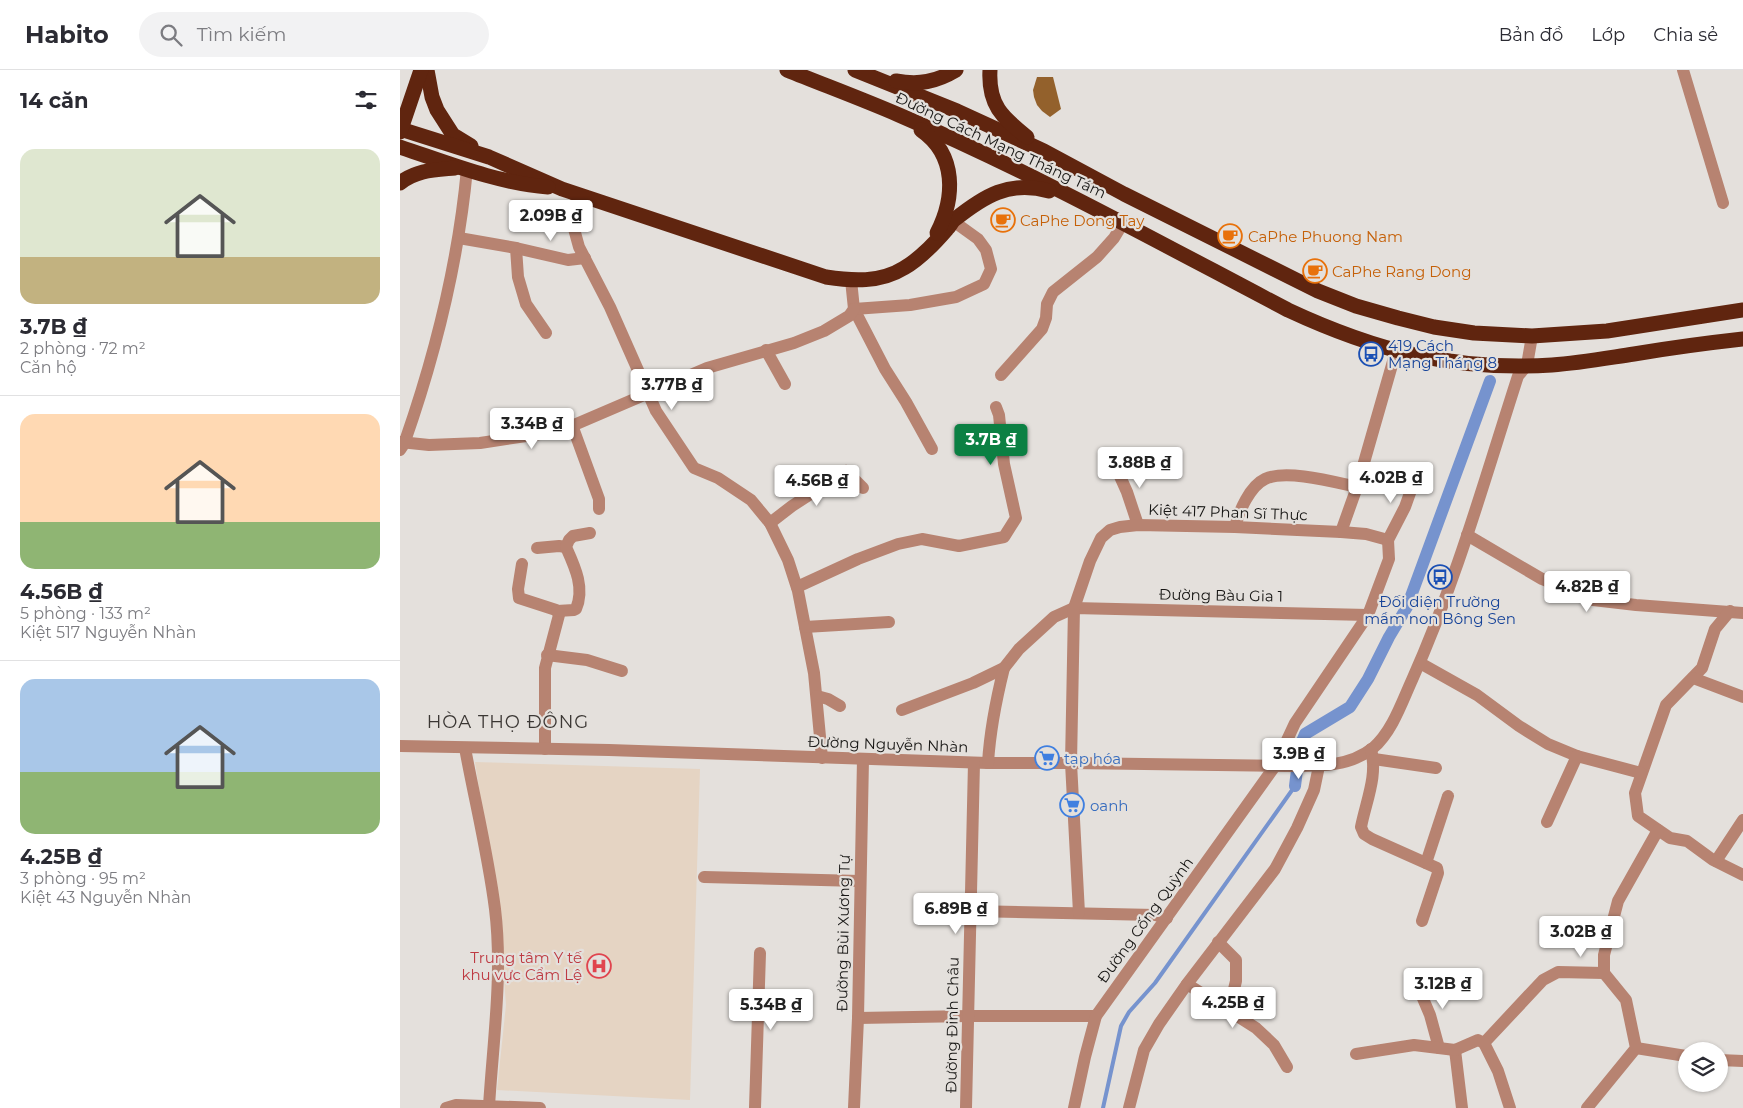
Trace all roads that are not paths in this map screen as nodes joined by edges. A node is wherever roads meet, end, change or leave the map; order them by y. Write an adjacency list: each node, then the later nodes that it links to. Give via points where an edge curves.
1 (421, 70): 10 (highway)
2 (427, 70): 13 (highway, via 437,110 453,135)
3 (787, 70): 9 (highway, Đường Cách Mạng Tháng Tám)
4 (855, 70): 8 (highway, Đường Cách Mạng Tháng Tám)
5 (956, 70): 8 (highway, via 927,83)
6 (990, 70): 12 (highway, via 991,92 999,111)
7 (1684, 74): 19 (street)
8 (878, 79): 12 (highway, Đường Cách Mạng Tháng Tám)
9 (900, 115): 18 (highway, Đường Cách Mạng Tháng Tám); 23 (highway, via 929,136 941,150 949,169 947,208)
10 (400, 130): 13 (highway)
11 (400, 147): 14 (highway)
12 (1044, 151): 30 (highway, Đường Cách Mạng Tháng Tám, via 1282,274 1349,304 1434,327)
13 (489, 157): 16 (highway)
14 (465, 168): 15 (highway, via 419,172); 16 (highway, via 529,186); 22 (street)
15 (400, 183)
16 (562, 189): 17 (highway)
17 (578, 194): 25 (street, via 571,218); 26 (highway, via 826,276)
18 (1076, 199): 20 (highway, via 1039,189 1008,189 984,199); 21 (highway, Đường Cách Mạng Tháng Tám)
19 (1723, 203)
20 (953, 221): 23 (highway); 27 (street, via 986,250 991,269 984,284 956,296)
21 (1123, 223): 33 (highway, Đường Cách Mạng Tháng Tám, via 1288,310 1331,329); 35 (street, via 1097,257 1053,292 1042,329)
22 (459, 238): 24 (street); 40 (street, via 437,340)
23 (931, 245): 26 (highway, via 904,268 884,276)
24 (516, 248): 25 (street, via 568,260); 29 (street, via 518,277 526,304)
25 (585, 258): 37 (street)
26 (851, 280): 27 (street)
27 (854, 309): 32 (street, via 849,316 824,331); 41 (street)
28 (1743, 310): 30 (highway, Đường Cách Mạng Tháng Tám, via 1607,331)
29 (546, 334)
30 (1532, 336): 34 (street, Đường Nguyễn Nhàn)
31 (1743, 339): 34 (highway, Đường Cách Mạng Tháng Tám, via 1583,362)
32 (766, 350): 36 (street); 37 (street, via 707,368)
33 (1396, 351): 34 (highway, Đường Cách Mạng Tháng Tám, via 1460,363); 44 (street)
34 (1527, 365): 52 (street, Đường Nguyễn Nhàn, via 1518,376)
35 (1001, 375)
36 (785, 384)
37 (647, 393): 39 (street); 47 (street, via 694,468 718,478 751,500)
38 (996, 407): 57 (street, via 1016,518 1004,537 959,546 922,539 898,544)
39 (572, 425): 40 (street, via 526,437 480,443); 46 (street)
40 (401, 445)
41 (932, 450)
42 (1114, 463): 48 (street, Kiệt 417 Phan Sĩ Thực)
43 (1415, 479): 53 (street)
44 (1357, 487): 49 (street, via 1306,477 1266,478 1247,498); 50 (street)
45 (863, 488): 47 (street, via 846,471)
46 (599, 509)
47 (770, 522): 57 (street)
48 (1138, 525): 49 (street, Kiệt 417 Phan Sĩ Thực); 58 (street, Kiệt 417 Phan Sĩ Thực, via 1110,530 1101,538)
49 (1235, 527): 50 (street, Kiệt 417 Phan Sĩ Thực)
50 (1340, 532): 53 (street, Kiệt 417 Phan Sĩ Thực)
51 (590, 533): 54 (street, via 573,536)
52 (1466, 535): 60 (street, via 1542,579 1593,600); 66 (street, Đường Nguyễn Nhàn)
53 (1388, 540): 62 (street, via 1389,559)
54 (566, 547): 55 (street); 59 (street, via 579,579 578,604 574,610)
55 (537, 548)
56 (522, 564): 59 (street, via 519,598)
57 (798, 589): 64 (street)
58 (1074, 608): 62 (street, Đường Bàu Gia 1); 67 (street, via 1054,617 1019,649); 82 (street, Kiệt 417 Phan Sĩ Thực)
59 (557, 611): 65 (street)
60 (1730, 611): 61 (street); 69 (street, via 1715,629 1702,668)
61 (1743, 613)
62 (1368, 615): 84 (street, Đường Cống Quỳnh, via 1295,722)
63 (888, 622): 64 (street)
64 (805, 627): 70 (street)
65 (548, 655): 68 (street, via 588,660); 76 (street, via 544,681)
66 (1420, 663): 77 (street, Đường Nguyễn Nhàn, via 1398,711); 78 (street, via 1478,695 1548,744)
67 (1004, 668): 73 (street); 83 (street, via 994,710)
68 (622, 671)
69 (1693, 678): 71 (street); 87 (street, via 1666,704)
70 (817, 696): 72 (street); 79 (street)
71 (1743, 697)
72 (840, 706)
73 (902, 710)
74 (400, 746): 75 (street, Đường Nguyễn Nhàn)
75 (465, 748): 76 (street, Đường Nguyễn Nhàn); 119 (street, via 483,831 495,910 496,994)
76 (545, 749): 79 (street, Đường Nguyễn Nhàn)
77 (1372, 754): 85 (street, Đường Nguyễn Nhàn); 86 (street); 93 (street, via 1374,774 1360,827 1372,840)
78 (1577, 756): 87 (street); 90 (street)
79 (822, 758): 80 (street, Đường Nguyễn Nhàn)
80 (862, 759): 81 (street, Đường Nguyễn Nhàn); 96 (street, Đường Bùi Xương Tự)
81 (974, 763): 83 (street, Đường Nguyễn Nhàn); 97 (street, Đường Đinh Châu)
82 (1071, 763): 83 (street, Đường Nguyễn Nhàn); 84 (street, Đường Nguyễn Nhàn); 98 (street, Kiệt 417 Phan Sĩ Thực)
83 (988, 764)
84 (1281, 766): 85 (street, Đường Nguyễn Nhàn); 99 (street, Đường Cống Quỳnh)
85 (1315, 766): 101 (street, via 1314,790 1275,869)
86 (1436, 768)
87 (1641, 773): 91 (street, via 1635,794 1638,816)
88 (1448, 796): 93 (street)
89 (1743, 820): 92 (street)
90 (1547, 822)
91 (1658, 830): 92 (street, via 1670,838 1687,841); 103 (street, via 1618,901 1604,955)
92 (1716, 861): 94 (street)
93 (1432, 865): 100 (street, via 1438,873)
94 (1743, 875)
95 (704, 877): 96 (street)
96 (860, 881): 109 (street, Đường Bùi Xương Tự)
97 (970, 911): 98 (street); 107 (street, Đường Đinh Châu)
98 (1079, 913): 99 (street)
99 (1167, 918): 108 (street, Đường Cống Quỳnh)
100 (1422, 921)
101 (1218, 942): 105 (street); 106 (street, via 1236,960 1236,981)
102 (760, 954): 122 (street)
103 (1604, 973): 110 (street, via 1558,972 1543,980); 112 (street, via 1626,1000)
104 (1416, 982): 111 (street)
105 (1187, 984): 106 (street); 126 (street, via 1144,1050)
106 (1229, 1010): 118 (street, via 1256,1028 1274,1046)
107 (969, 1016): 108 (street); 109 (street); 124 (street, Đường Đinh Châu)
108 (1096, 1016): 125 (street, Đường Cống Quỳnh)
109 (858, 1018): 123 (street, Đường Bùi Xương Tự)
110 (1484, 1044): 113 (street, via 1478,1040); 128 (street, via 1498,1071)
111 (1439, 1048): 113 (street); 114 (street, via 1414,1045)
112 (1636, 1048): 115 (street); 129 (street)
113 (1455, 1050): 127 (street)
114 (1356, 1054)
115 (1678, 1055)
116 (1728, 1060): 117 (street)
117 (1743, 1061)
118 (1287, 1067)
119 (489, 1106): 120 (street, via 456,1105); 121 (street)
120 (446, 1108)
121 (540, 1108)
122 (755, 1108)
123 (854, 1108)
124 (966, 1108)
125 (1074, 1108)
126 (1129, 1108)
127 (1462, 1108)
128 (1510, 1108)
129 (1587, 1108)

